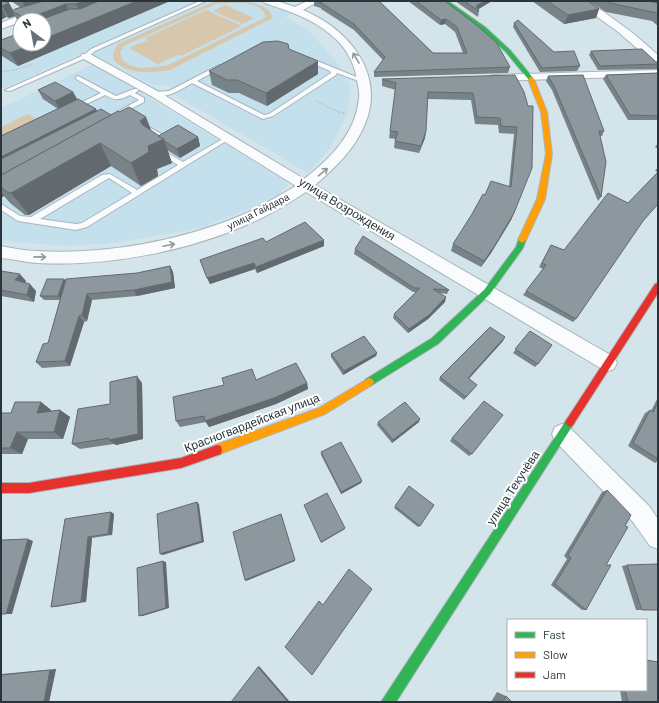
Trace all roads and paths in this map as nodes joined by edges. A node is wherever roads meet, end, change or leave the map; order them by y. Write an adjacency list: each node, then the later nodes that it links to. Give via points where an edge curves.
1 (80, 1): 10 (street)
2 (204, 1): 14 (lane, via 93,50)
3 (268, 1): 8 (street, улица Гайдара)
4 (314, 1): 8 (street)
5 (445, 1): 19 (street, Красногвардейская улица, via 483,28 508,51)
6 (580, 1): 15 (street, via 599,12)
7 (13, 9): 9 (street)
8 (296, 10): 23 (street, улица Гайдара, one-way to 8, via 357,58 342,39 321,23)
9 (19, 12)
10 (40, 12)
11 (12, 22): 12 (street)
12 (1, 26)
13 (297, 55): 17 (lane)
14 (86, 56): 24 (lane); 25 (street, улица Возрождения)
15 (658, 61)
16 (226, 63): 22 (lane)
17 (333, 70): 23 (lane); 28 (lane, via 334,74)
18 (658, 74): 19 (street)
19 (530, 77): 21 (street); 41 (street, Красногвардейская улица, via 544,112 549,154 541,200 519,248)
20 (78, 78): 26 (lane)
21 (483, 79)
22 (192, 81): 25 (lane, via 170,93); 28 (lane, via 263,117 271,116)
23 (370, 82): 35 (street, улица Гайдара, one-way to 23, via 328,168 350,141 364,112)
24 (8, 90)
25 (149, 90): 27 (lane); 33 (street, улица Возрождения)
26 (105, 93): 27 (lane, via 120,98); 29 (lane)
27 (131, 93): 31 (lane, via 142,99 141,102)
28 (303, 94): 30 (path, via 338,112)
29 (71, 110)
30 (349, 114)
31 (113, 116)
32 (134, 127): 34 (lane, via 142,125 163,137 154,145 155,147)
33 (228, 138): 34 (lane); 35 (street, улица Возрождения)
34 (183, 165): 36 (lane)
35 (306, 186): 39 (street, улица Гайдара, one-way to 35, via 35,257 99,256 171,245 226,228 275,205); 41 (street, улица Возрождения)
36 (136, 193): 38 (lane, via 84,225 76,227); 38 (lane, via 110,176 104,177)
37 (2, 204): 38 (lane, via 18,218)
38 (32, 220)
39 (1, 252)
40 (658, 286): 42 (street, улица Текучёва)
41 (486, 292): 42 (street, улица Возрождения); 44 (street, Красногвардейская улица, via 435,341 322,411 181,463 29,488)
42 (608, 363): 43 (street, улица Текучёва)
43 (562, 434): 45 (street, via 641,514); 46 (street, улица Текучёва)
44 (1, 488)
45 (658, 538)
46 (388, 702)

